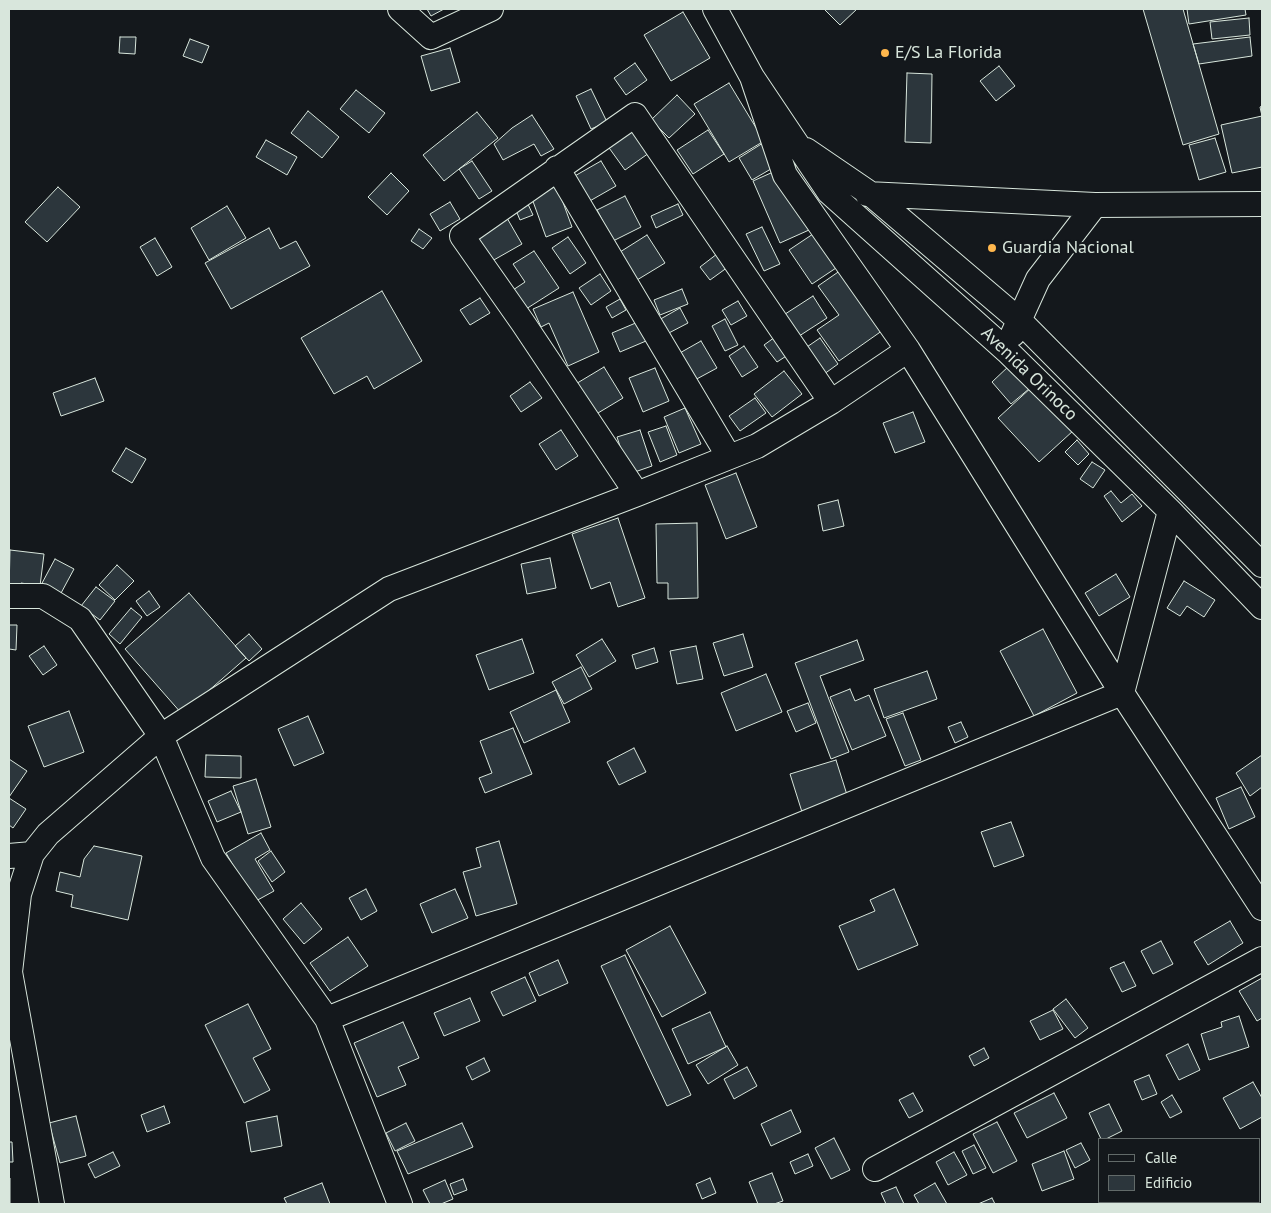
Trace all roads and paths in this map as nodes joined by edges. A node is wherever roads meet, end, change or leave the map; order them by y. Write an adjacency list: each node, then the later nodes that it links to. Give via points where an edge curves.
1 (400, 9): 2 (street, via 431,38)
2 (492, 9)
3 (715, 9): 4 (street, Avenida Orinoco)
4 (752, 77): 5 (street, Avenida Orinoco); 12 (street, via 785,175)
5 (796, 144): 7 (street, Avenida Orinoco); 8 (street, Avenida Orinoco)
6 (557, 168): 14 (street, via 635,115); 15 (street); 16 (street, via 462,236)
7 (829, 192): 8 (street); 13 (street, Avenida Orinoco)
8 (872, 195): 10 (street); 11 (street, Avenida Orinoco)
9 (1262, 204): 10 (street)
10 (1095, 205): 11 (street, via 1038,279)
11 (1019, 320): 13 (street); 18 (street, Avenida Orinoco)
12 (908, 350): 14 (street); 21 (street)
13 (1007, 351): 17 (street, Avenida Orinoco)
14 (831, 402): 15 (street, via 757,446)
15 (729, 457): 16 (street)
16 (637, 494): 22 (street, via 389,588)
17 (1170, 511): 20 (street, Avenida Orinoco); 21 (street)
18 (1262, 565)
19 (9, 596): 22 (street, via 43,596 80,619)
20 (1262, 607)
21 (1122, 693): 25 (street); 27 (street)
22 (161, 736): 23 (street, via 48,834); 27 (street, via 212,858)
23 (32, 854): 24 (street); 29 (street, via 19,894 10,972)
24 (9, 856)
25 (1262, 908)
26 (1262, 959): 28 (street)
27 (327, 1019): 30 (street)
28 (875, 1169)
29 (52, 1204)
30 (400, 1204)

